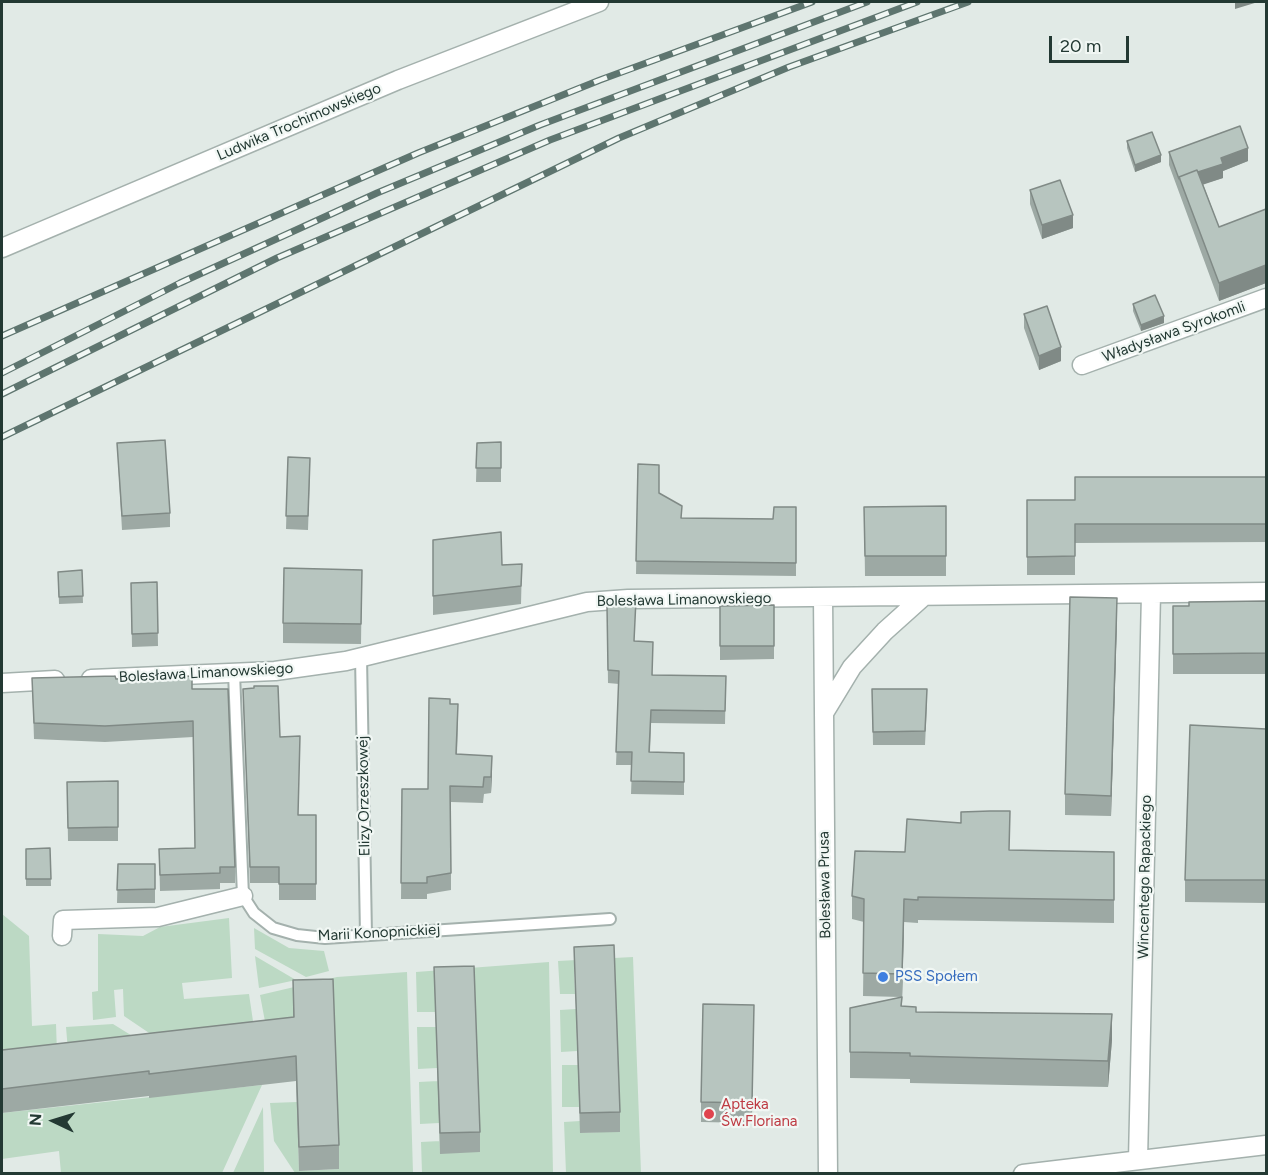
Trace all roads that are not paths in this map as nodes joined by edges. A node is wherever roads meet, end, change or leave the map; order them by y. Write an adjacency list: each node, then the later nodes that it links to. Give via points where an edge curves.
1 (599, 2): 2 (street, Ludwika Trochimowskiego, via 399,80)
2 (2, 248)
3 (1266, 298): 4 (street, Władysława Syrokomli)
4 (1082, 365)
5 (1266, 592): 6 (street, Bolesława Limanowskiego)
6 (1151, 594): 7 (street, Bolesława Limanowskiego); 18 (street, Wincentego Rapackiego)
7 (924, 596): 8 (street, Bolesława Limanowskiego); 12 (street, via 852,667)
8 (823, 597): 9 (street, Bolesława Limanowskiego, via 587,602); 12 (street, Bolesława Prusa)
9 (361, 657): 10 (street, Bolesława Limanowskiego, via 274,671); 15 (lane, Elizy Orzeszkowej)
10 (234, 673): 11 (street, Bolesława Limanowskiego); 13 (lane)
11 (2, 683)
12 (824, 713): 19 (street, Bolesława Prusa)
13 (243, 896): 15 (lane, Marii Konopnickiej, via 254,914 273,928 325,938); 16 (street, via 158,917 63,920)
14 (610, 919): 15 (lane, Marii Konopnickiej)
15 (366, 935)
16 (62, 936)
17 (1266, 1145): 18 (street)
18 (1138, 1160): 20 (street)
19 (828, 1173)
20 (1023, 1173)

